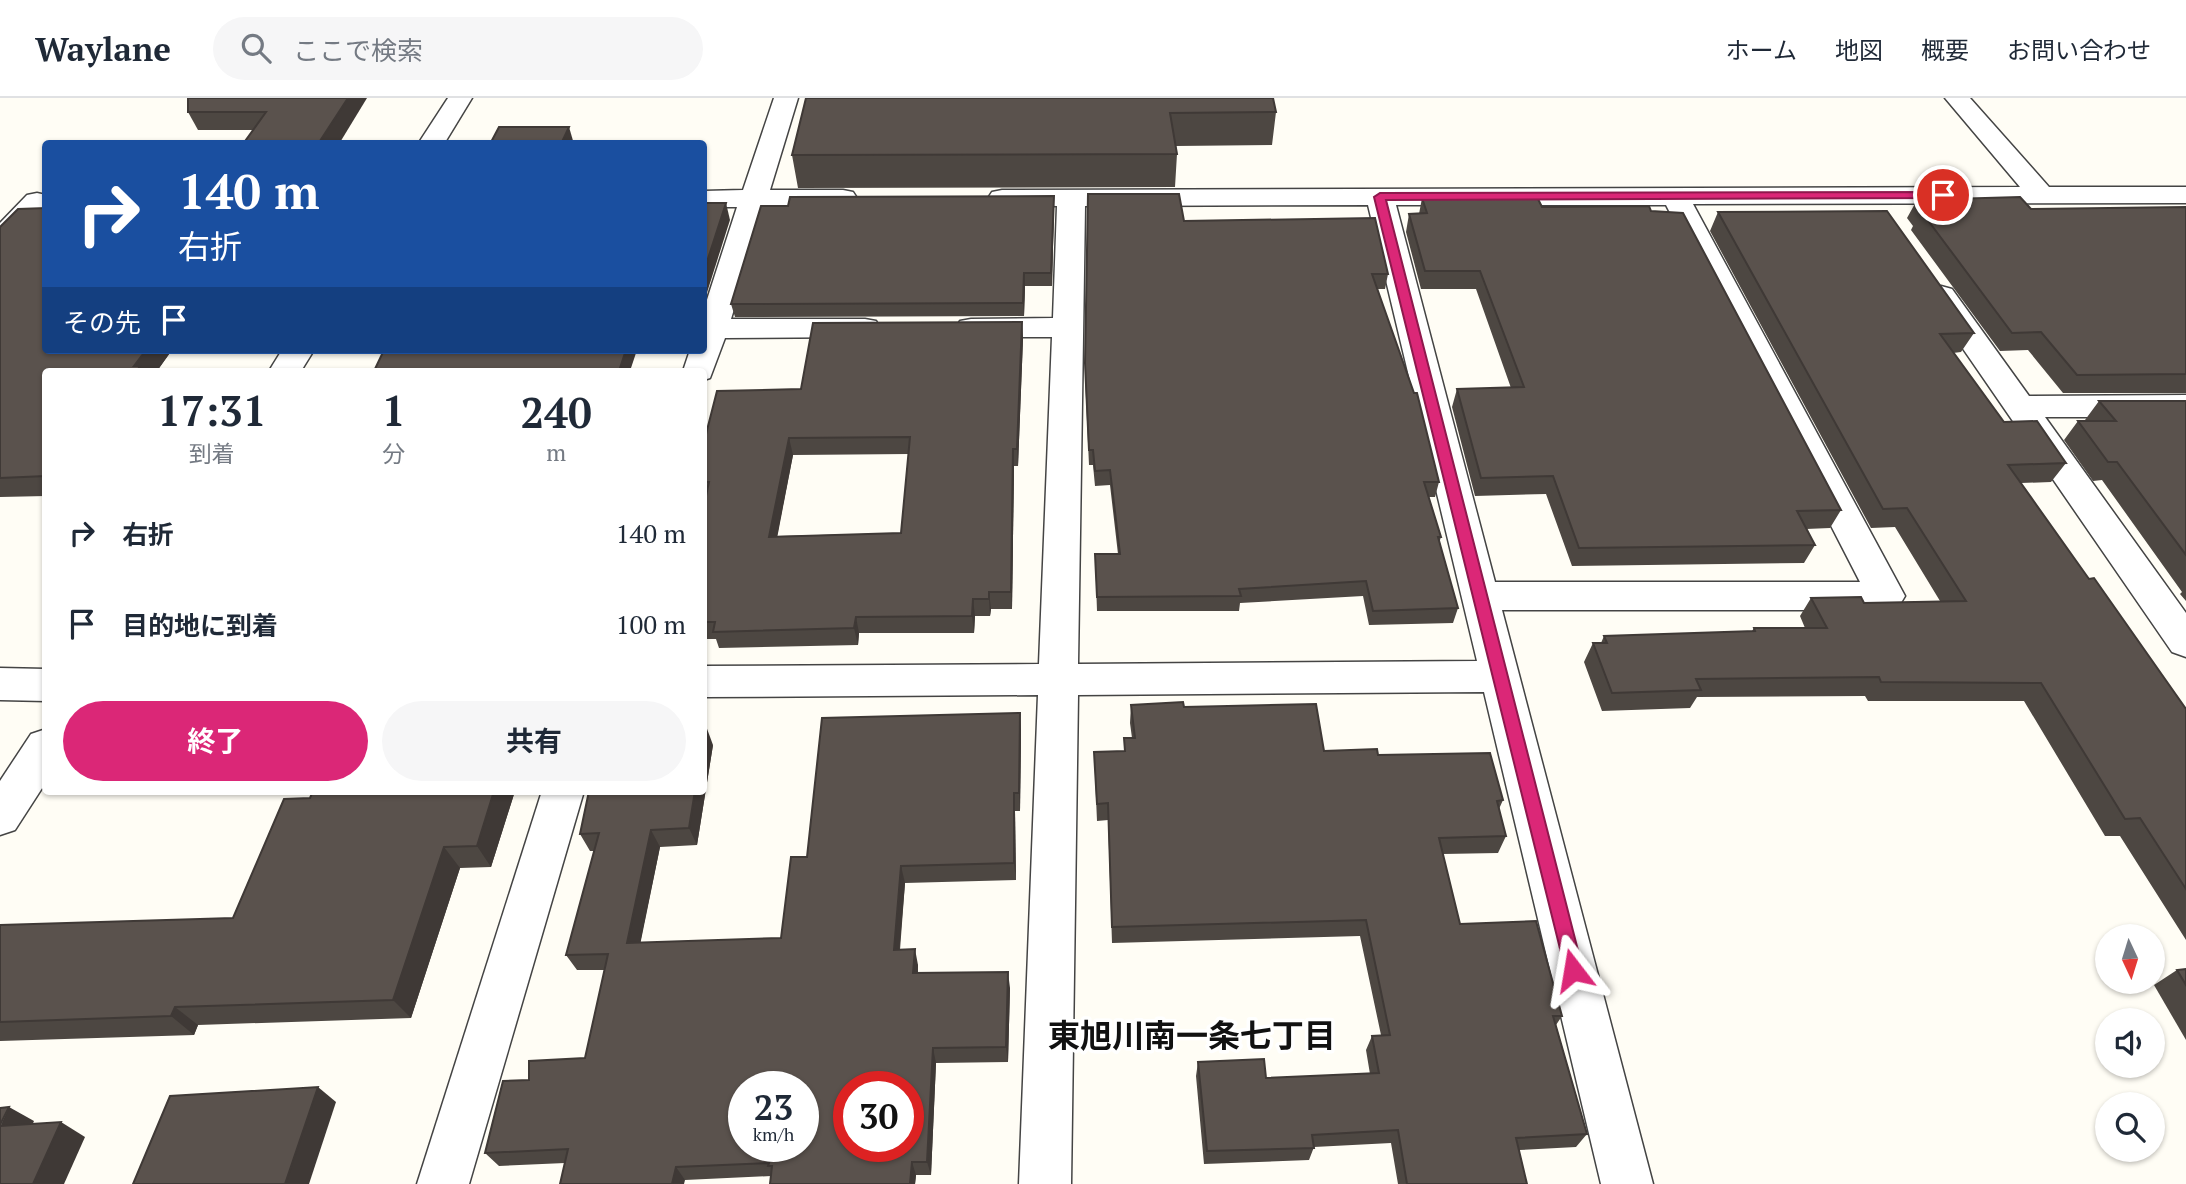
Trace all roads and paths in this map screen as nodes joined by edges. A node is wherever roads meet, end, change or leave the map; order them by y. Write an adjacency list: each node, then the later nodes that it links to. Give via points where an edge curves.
1 (460, 98): 4 (street)
2 (786, 98): 14 (street)
3 (1957, 98): 6 (street)
4 (434, 140)
5 (1869, 195): 6 (street); 8 (street); 17 (street)
6 (2041, 195): 7 (street)
7 (2186, 195)
8 (1675, 196): 9 (street); 27 (street, via 1886,596)
9 (1380, 197): 12 (street); 27 (street)
10 (864, 198): 14 (street)
11 (975, 198): 12 (street)
12 (1071, 198): 20 (street)
13 (707, 199): 14 (street)
14 (754, 199): 23 (street)
15 (0, 201): 16 (street)
16 (41, 201): 18 (street)
17 (1893, 229)
18 (0, 239)
19 (1925, 273): 26 (street)
20 (1067, 327): 22 (street); 30 (street)
21 (890, 328): 23 (street)
22 (944, 328)
23 (713, 330): 24 (street)
24 (707, 348)
25 (2186, 406): 26 (street)
26 (2020, 407): 28 (street)
27 (1479, 596): 29 (street)
28 (2186, 642)
29 (1500, 676): 30 (street); 39 (street)
30 (1060, 679): 31 (street); 38 (street)
31 (707, 682)
32 (0, 684): 33 (street)
33 (42, 685)
34 (42, 752): 36 (street)
35 (562, 795): 37 (street)
36 (0, 817)
37 (443, 1184)
38 (1045, 1184)
39 (1627, 1184)

